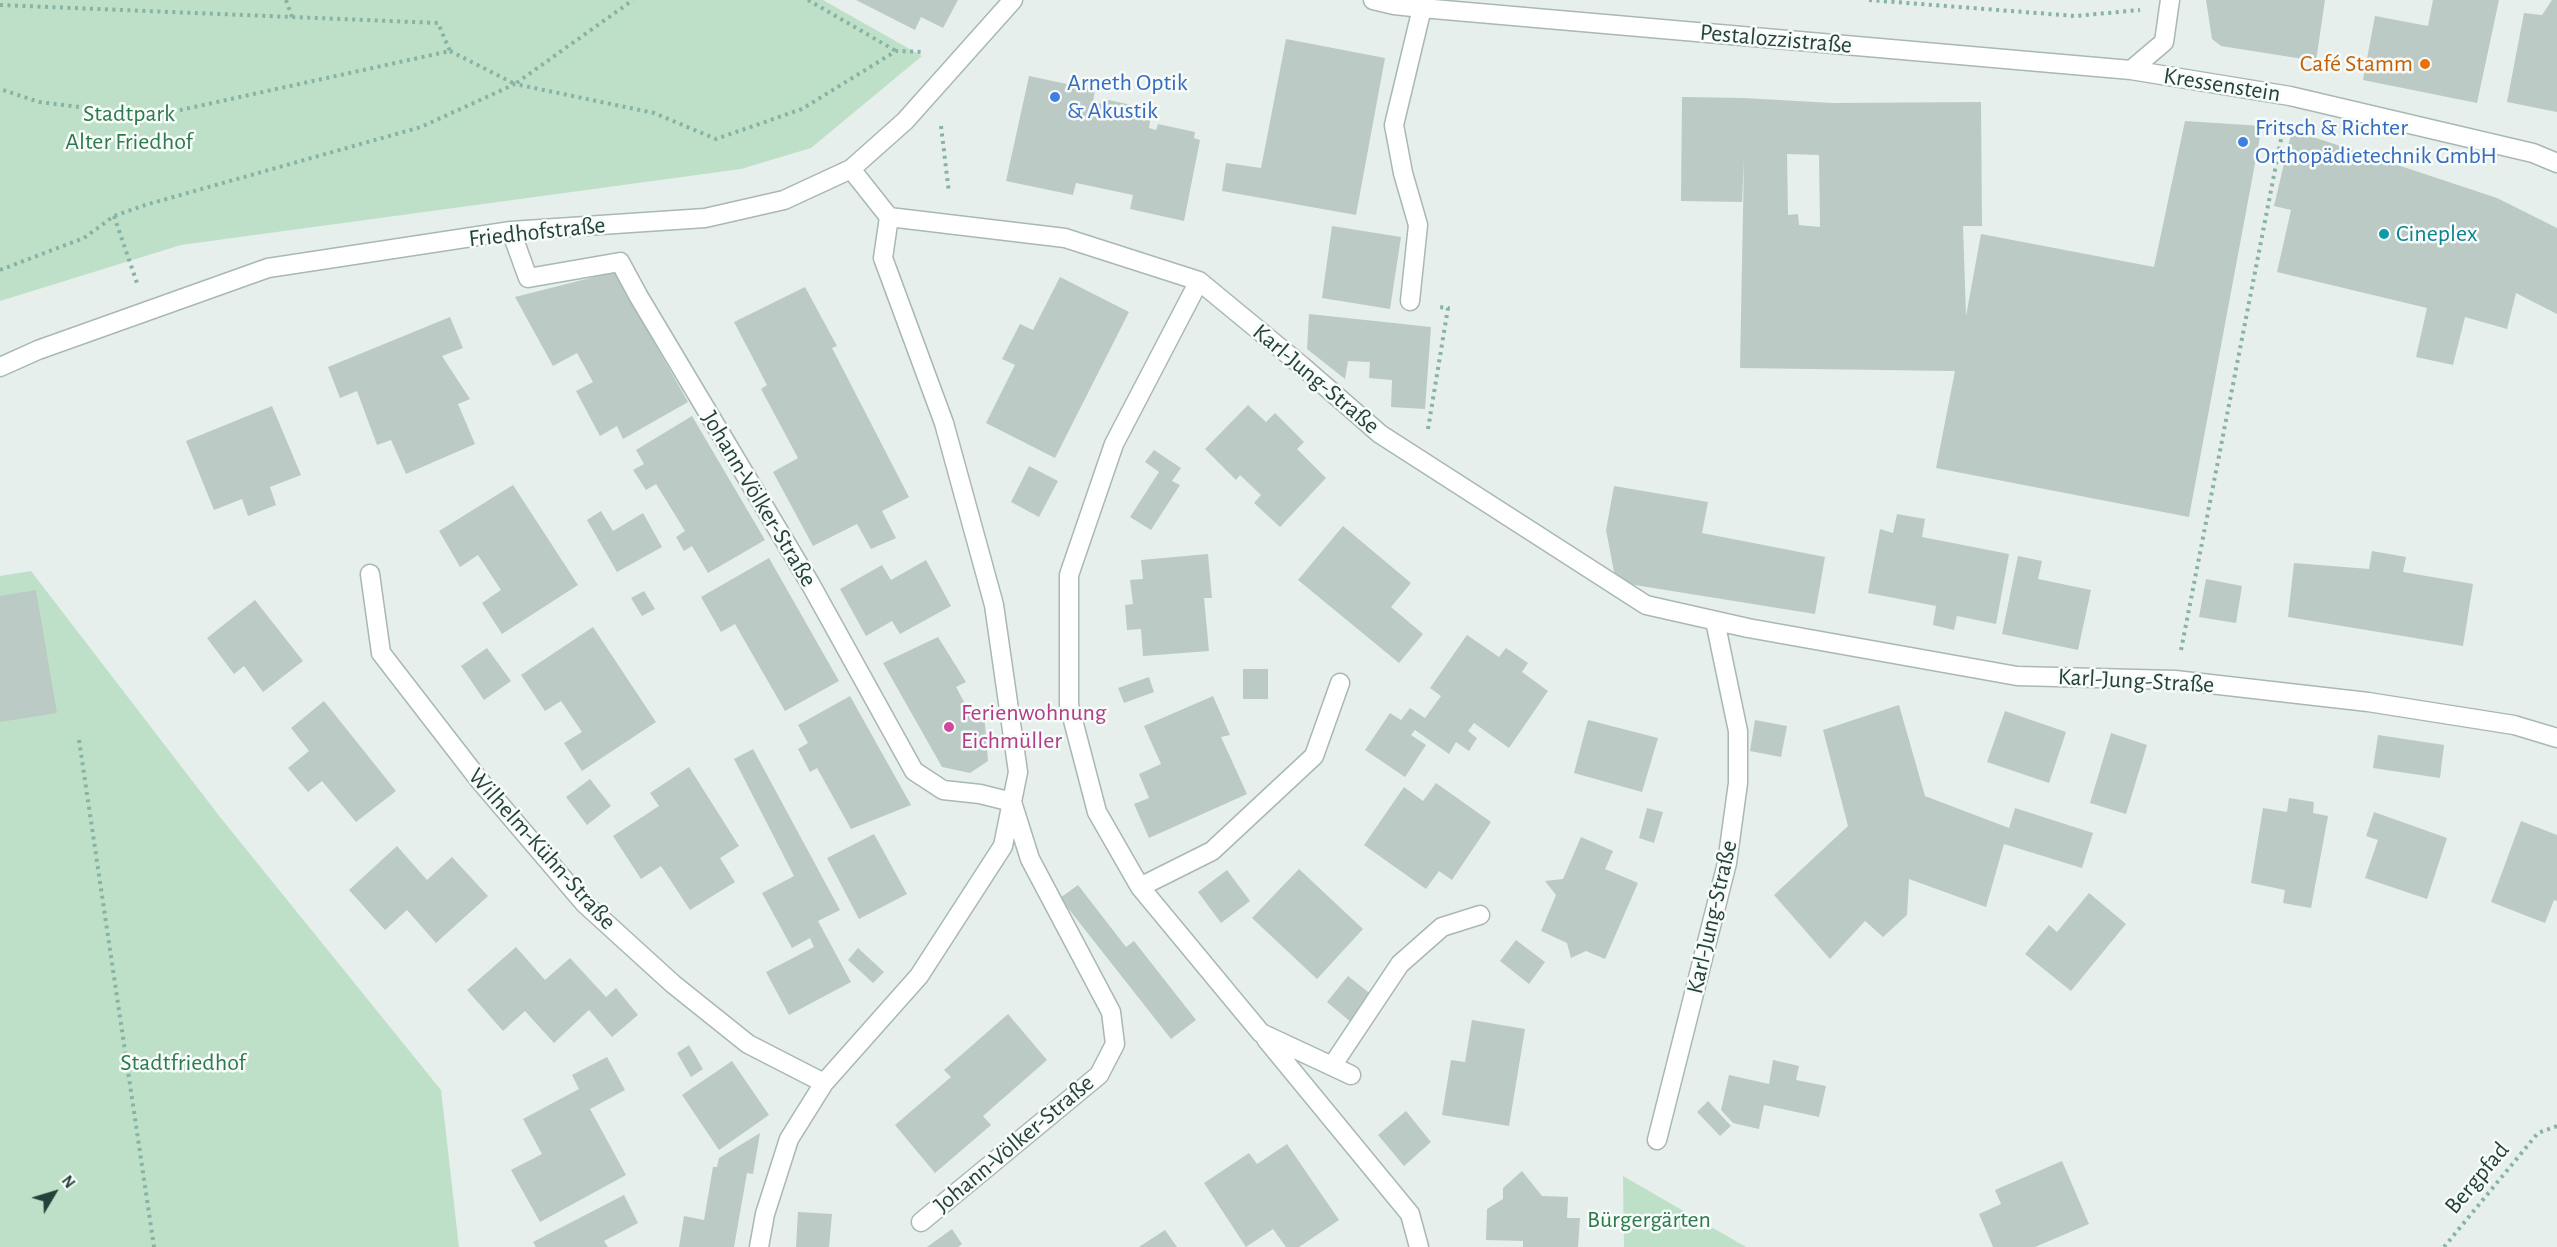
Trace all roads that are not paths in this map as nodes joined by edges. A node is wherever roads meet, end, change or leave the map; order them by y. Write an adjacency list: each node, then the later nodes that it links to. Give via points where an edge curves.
1 (1013, 0): 7 (street, Friedhofstraße, via 905,121)
2 (1373, 0): 4 (street, Pestalozzistraße)
3 (2170, 4): 5 (street, via 2164,42)
4 (1422, 8): 5 (street, Pestalozzistraße); 11 (street, via 1394,124 1418,225)
5 (2131, 70): 6 (street, Kressenstein, via 2290,96 2533,153)
6 (2557, 163)
7 (851, 169): 8 (street); 9 (street, Friedhofstraße, via 784,200 705,218)
8 (889, 218): 10 (street, Karl-Jung-Straße, via 1065,238); 17 (street, Johann-Völker-Straße, via 883,258 944,423 994,605 1017,772)
9 (511, 231): 12 (street, Friedhofstraße, via 267,268); 17 (street, Johann-Völker-Straße, via 528,278 620,262 811,585 914,771 943,790)
10 (1199, 281): 14 (street, Karl-Jung-Straße, via 1380,434 1646,605); 18 (street, via 1114,444 1069,575 1069,705 1097,812)
11 (1410, 301)
12 (0, 367)
13 (370, 574): 23 (street, Wilhelm-Kühn-Straße, via 381,653 480,781 584,903 673,984 748,1044)
14 (1714, 621): 16 (street, Karl-Jung-Straße, via 2017,676 2175,680 2368,702 2514,725); 24 (street, Karl-Jung-Straße, via 1738,731 1738,783 1727,863)
15 (1340, 683): 18 (street, via 1314,756 1212,851)
16 (2557, 738)
17 (1012, 802): 23 (street, Johann-Völker-Straße, via 1003,846 919,976); 25 (street, Johann-Völker-Straße, via 1030,859 1111,1012 1115,1044 1099,1075)
18 (1140, 887): 20 (street)
19 (1480, 915): 21 (street, via 1442,927 1400,964)
20 (1261, 1033): 21 (street); 27 (street, via 1410,1214)
21 (1332, 1066): 22 (street)
22 (1351, 1075)
23 (824, 1083): 26 (street, Johann-Völker-Straße, via 789,1139 765,1214)
24 (1657, 1140)
25 (921, 1222)
26 (759, 1247)
27 (1419, 1247)

